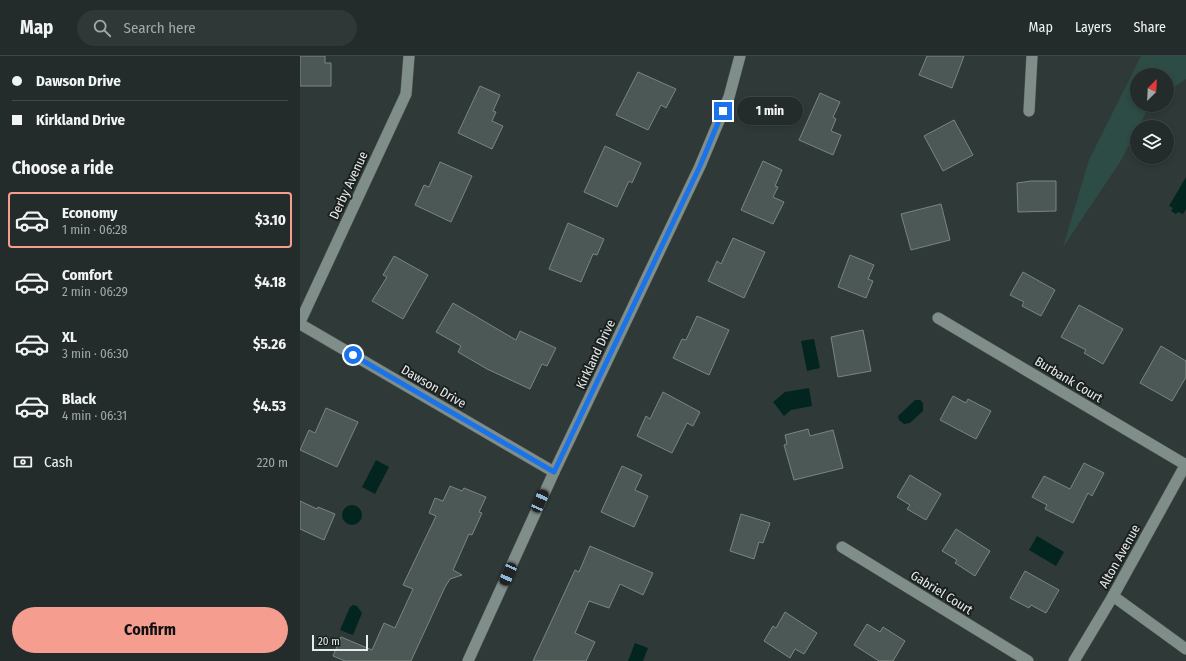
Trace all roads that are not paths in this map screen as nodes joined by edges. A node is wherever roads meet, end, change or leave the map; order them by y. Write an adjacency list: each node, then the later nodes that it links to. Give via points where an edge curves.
1 (409, 56): 6 (street, Derby Avenue, via 406,94)
2 (740, 56): 8 (street, Kirkland Drive, via 728,97 700,166)
3 (1032, 56): 4 (street)
4 (1029, 111)
5 (938, 318): 7 (street, Burbank Court)
6 (300, 323): 8 (street, Dawson Drive)
7 (1186, 464): 10 (street, Alton Avenue)
8 (554, 472): 12 (street, Kirkland Drive)
9 (842, 547): 13 (street, Gabriel Court)
10 (1113, 596): 11 (street); 14 (street, Alton Avenue)
11 (1186, 648)
12 (468, 661)
13 (1028, 661)
14 (1074, 661)

